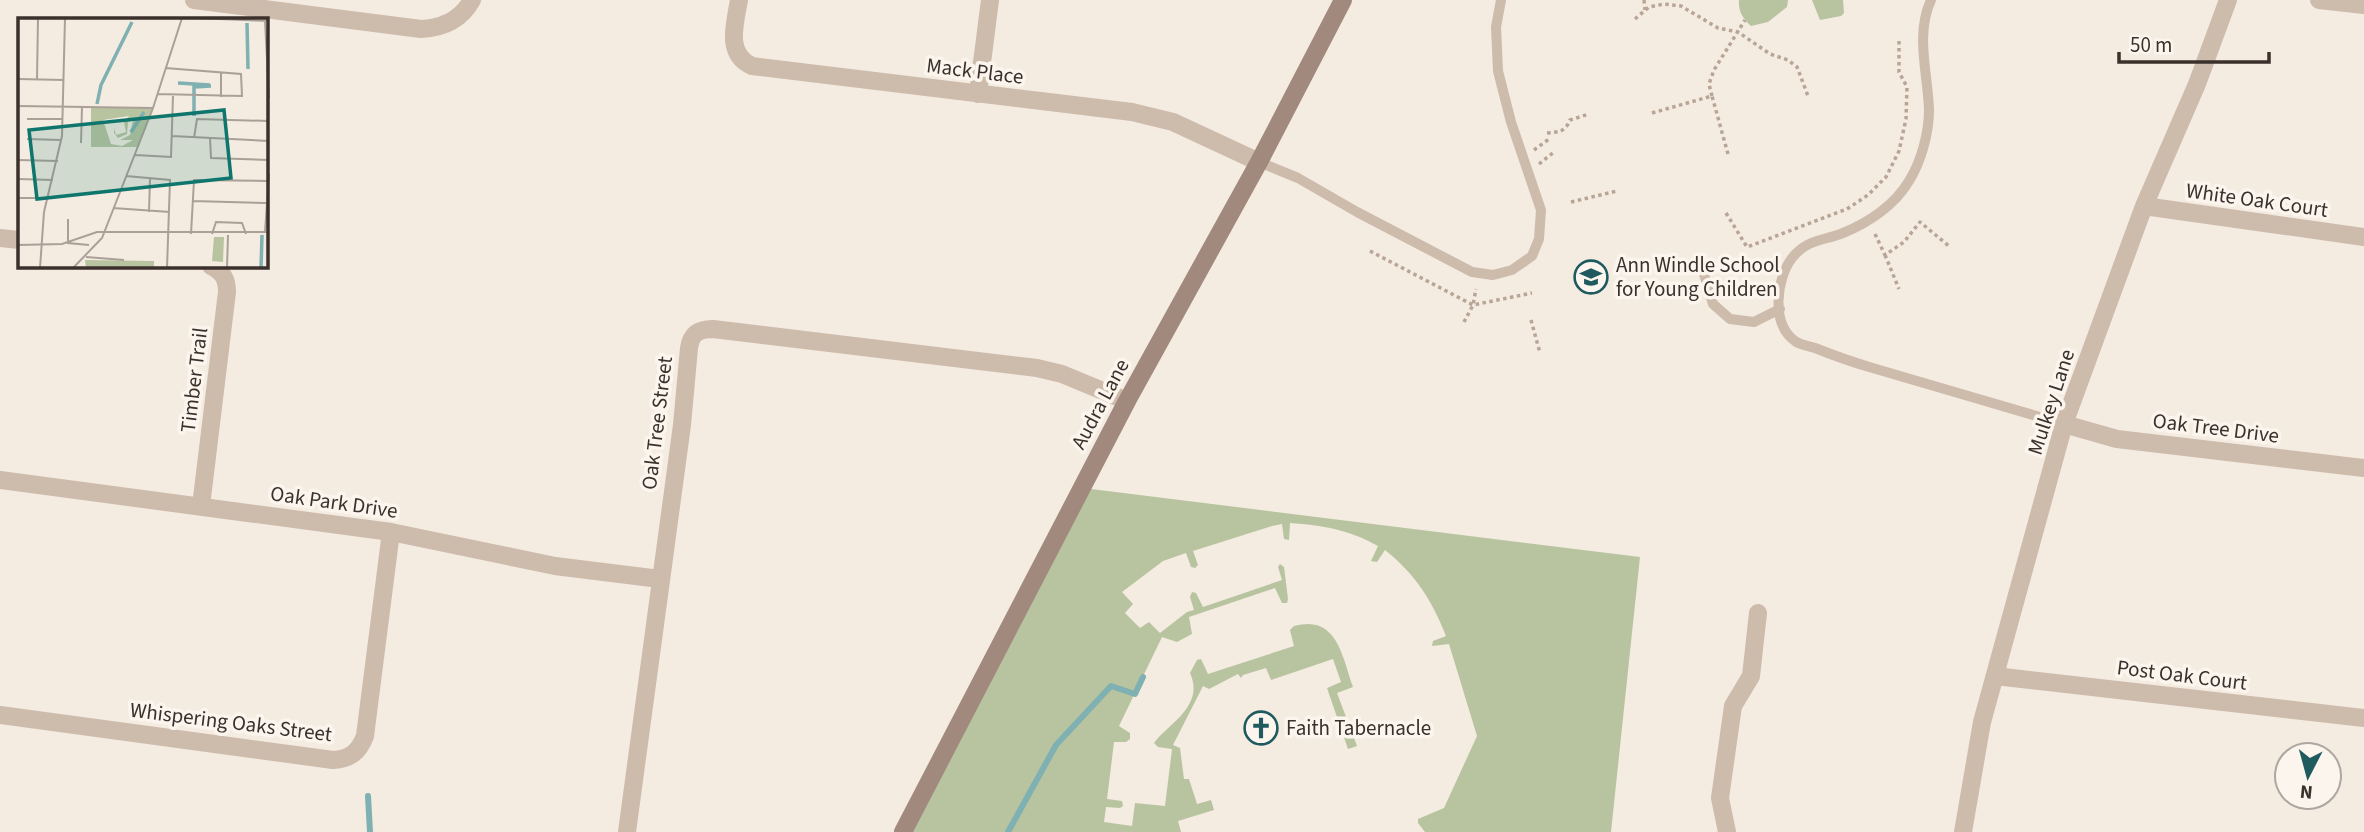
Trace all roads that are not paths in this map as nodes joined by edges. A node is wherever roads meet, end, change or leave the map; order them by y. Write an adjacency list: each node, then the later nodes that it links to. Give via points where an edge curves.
1 (194, 0): 2 (street, via 421,29 440,27 457,18)
2 (472, 0)
3 (738, 0): 11 (street, Mack Place, via 735,48 740,59 752,66)
4 (990, 0): 11 (street)
5 (1343, 0): 12 (street, Audra Lane)
6 (1501, 0): 12 (lane, via 1496,27 1498,71 1541,210 1539,239 1532,256 1512,270 1493,275 1472,272 1298,178)
7 (1931, 0): 19 (lane, via 1924,20 1926,138 1909,182 1874,217 1843,233 1813,241 1793,257 1782,278)
8 (2228, 0): 13 (street, Mulkey Lane)
9 (2319, 0): 10 (street)
10 (2364, 5)
11 (978, 94): 12 (street, Mack Place, via 1160,118)
12 (1259, 162): 20 (street, Audra Lane)
13 (2144, 206): 14 (street, White Oak Court); 21 (street, Mulkey Lane)
14 (2364, 237)
15 (0, 238): 16 (street)
16 (18, 240)
17 (1702, 267): 19 (lane, via 1713,304 1730,319 1754,323)
18 (215, 268): 24 (street, Timber Trail, via 226,279 227,292)
19 (1780, 309): 21 (lane, via 1795,341)
20 (1126, 401): 26 (street, Oak Tree Street, via 1037,368 701,330 689,344); 32 (street, Audra Lane)
21 (2064, 424): 22 (street, Oak Tree Drive, via 2117,439); 28 (street, Mulkey Lane)
22 (2364, 468)
23 (0, 480): 24 (street, Oak Park Drive)
24 (201, 506): 25 (street, Oak Park Drive)
25 (391, 532): 26 (street, Oak Park Drive, via 555,566); 29 (street, Whispering Oaks Street, via 365,736 360,748 348,757 333,760)
26 (660, 579): 31 (street, Oak Tree Street)
27 (1758, 613): 33 (street, via 1751,676 1733,706 1720,798)
28 (1995, 676): 30 (street, Post Oak Court); 34 (street, Mulkey Lane)
29 (0, 715)
30 (2364, 718)
31 (627, 832)
32 (903, 832)
33 (1727, 832)
34 (1963, 832)

